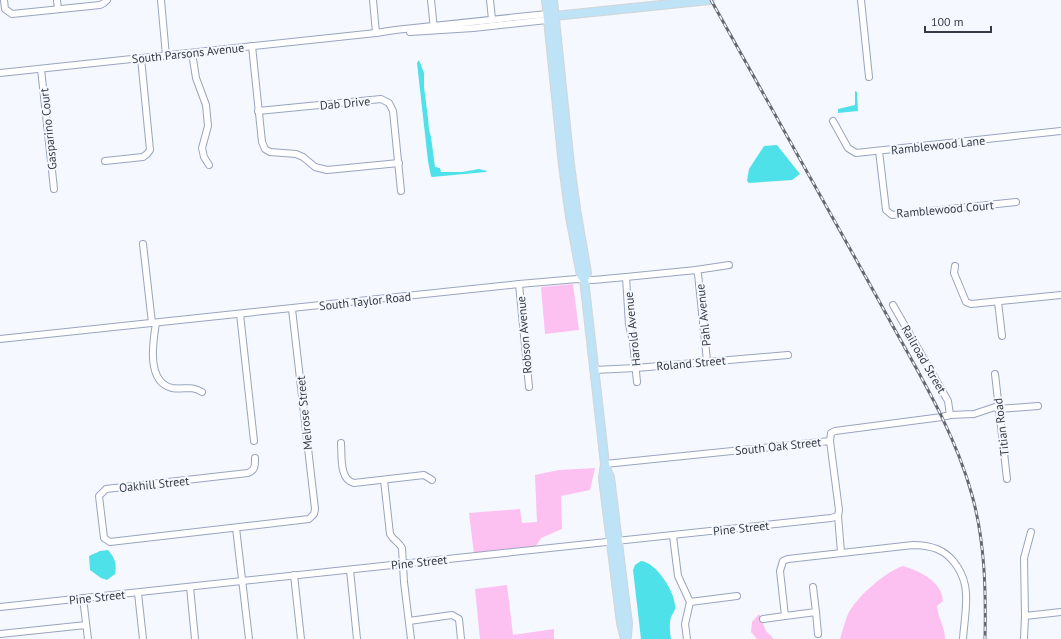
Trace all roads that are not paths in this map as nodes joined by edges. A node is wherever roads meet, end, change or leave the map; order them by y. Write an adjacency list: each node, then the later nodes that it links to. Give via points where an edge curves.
1 (4, 0): 12 (street, via 5,8 12,14)
2 (57, 0): 12 (street)
3 (107, 0): 12 (street, via 100,5)
4 (161, 0): 19 (street)
5 (373, 0): 16 (street)
6 (431, 0): 15 (street)
7 (490, 0): 14 (street)
8 (546, 0): 13 (main road)
9 (553, 0): 13 (main road)
10 (710, 0): 13 (main road, South Parsons Avenue)
11 (861, 0): 23 (street)
12 (58, 9)
13 (550, 17): 14 (street, South Parsons Avenue); 15 (street, South Parsons Avenue, via 486,27); 39 (main road, via 587,273)
14 (492, 19): 15 (street, South Parsons Avenue)
15 (434, 28): 16 (street, South Parsons Avenue)
16 (376, 33): 17 (street, South Parsons Avenue)
17 (252, 46): 18 (street, South Parsons Avenue); 24 (street)
18 (192, 53): 19 (street, South Parsons Avenue); 30 (street, via 196,78 206,104 208,126 202,148)
19 (166, 56): 20 (street, South Parsons Avenue)
20 (141, 58): 21 (street, South Parsons Avenue); 28 (street, via 150,150 143,157)
21 (41, 69): 22 (street, South Parsons Avenue); 31 (street, Gasparino Court)
22 (0, 73)
23 (869, 77)
24 (258, 111): 29 (street, via 262,142 265,149 270,152 296,154 315,167 327,170); 29 (street, Dab Drive, via 381,99 389,103 393,111)
25 (833, 121): 27 (street, Ramblewood Lane, via 848,148 856,153)
26 (1061, 131): 27 (street, Ramblewood Lane)
27 (879, 151): 33 (street, Ramblewood Court, via 886,210 892,215)
28 (105, 161)
29 (398, 162): 32 (street, Dab Drive)
30 (209, 165)
31 (54, 189)
32 (401, 191)
33 (1016, 202)
34 (143, 244): 46 (street)
35 (730, 265): 37 (street, South Taylor Road)
36 (955, 266): 42 (street, via 954,273 966,302)
37 (696, 270): 38 (street, South Taylor Road); 50 (street, Pahl Avenue)
38 (626, 277): 39 (street, South Taylor Road); 51 (street, Harold Avenue)
39 (584, 279): 40 (street, South Taylor Road); 52 (main road)
40 (519, 284): 44 (street, South Taylor Road); 55 (street, Robson Avenue)
41 (1061, 295): 42 (street)
42 (998, 302): 47 (street)
43 (893, 305): 59 (street, Railroad Street, via 948,401)
44 (292, 309): 45 (street, South Taylor Road); 69 (street, Melrose Street, via 315,509)
45 (240, 314): 46 (street, South Taylor Road); 60 (street)
46 (154, 323): 48 (street, South Taylor Road); 56 (street, via 152,352 160,380 172,388 192,388)
47 (1002, 336)
48 (0, 339)
49 (788, 355): 50 (street, Roland Street)
50 (707, 361): 51 (street, Roland Street)
51 (636, 368): 52 (street, Roland Street); 54 (street, Harold Avenue)
52 (594, 370): 64 (main road)
53 (995, 374): 58 (street, Titian Road)
54 (637, 382)
55 (529, 386)
56 (202, 392)
57 (1038, 406): 58 (street, South Oak Street)
58 (998, 409): 59 (street, South Oak Street, via 995,407 974,414); 65 (street, Titian Road)
59 (950, 415): 61 (street, South Oak Street, via 835,432 832,433)
60 (254, 441)
61 (830, 441): 64 (street, South Oak Street); 68 (street)
62 (341, 443): 66 (street, via 345,477 349,482)
63 (255, 458): 70 (street, Oakhill Street, via 254,470 248,473 106,489 99,496 104,538 110,542)
64 (605, 464): 73 (main road, via 610,477)
65 (1007, 479)
66 (384, 480): 67 (street, via 424,475); 75 (street, via 390,534 401,545)
67 (432, 480)
68 (838, 516): 72 (street, Pine Street); 74 (street)
69 (312, 517): 70 (street, Oakhill Street)
70 (236, 528): 78 (street)
71 (1031, 532): 89 (street, via 1024,558)
72 (673, 536): 73 (street, Pine Street); 84 (street, via 678,576)
73 (614, 542): 75 (street, Pine Street); 103 (main road, via 628,623)
74 (841, 552): 88 (street, via 783,561 780,571); 105 (street, via 913,545 938,549 948,556 956,565 965,585)
75 (403, 564): 76 (street, Pine Street); 91 (street)
76 (350, 570): 77 (street, Pine Street); 100 (street)
77 (294, 576): 78 (street, Pine Street); 99 (street)
78 (242, 581): 79 (street, Pine Street); 98 (street)
79 (190, 587): 81 (street, Pine Street); 97 (street)
80 (813, 588): 86 (street)
81 (138, 593): 83 (street, Pine Street); 96 (street)
82 (737, 596): 84 (street)
83 (83, 598): 85 (street, Pine Street); 92 (street)
84 (690, 602): 104 (street, via 685,624)
85 (0, 607)
86 (816, 612): 88 (street); 94 (street)
87 (1061, 612): 89 (street)
88 (785, 616): 90 (street)
89 (1025, 616): 106 (street)
90 (763, 619)
91 (409, 621): 101 (street); 102 (street, via 452,614 459,619)
92 (86, 625): 93 (street); 95 (street)
93 (0, 634)
94 (818, 634)
95 (88, 639)
96 (143, 639)
97 (195, 639)
98 (249, 639)
99 (301, 639)
100 (357, 639)
101 (411, 639)
102 (461, 639)
103 (626, 639)
104 (687, 639)
105 (963, 639)
106 (1024, 639)

